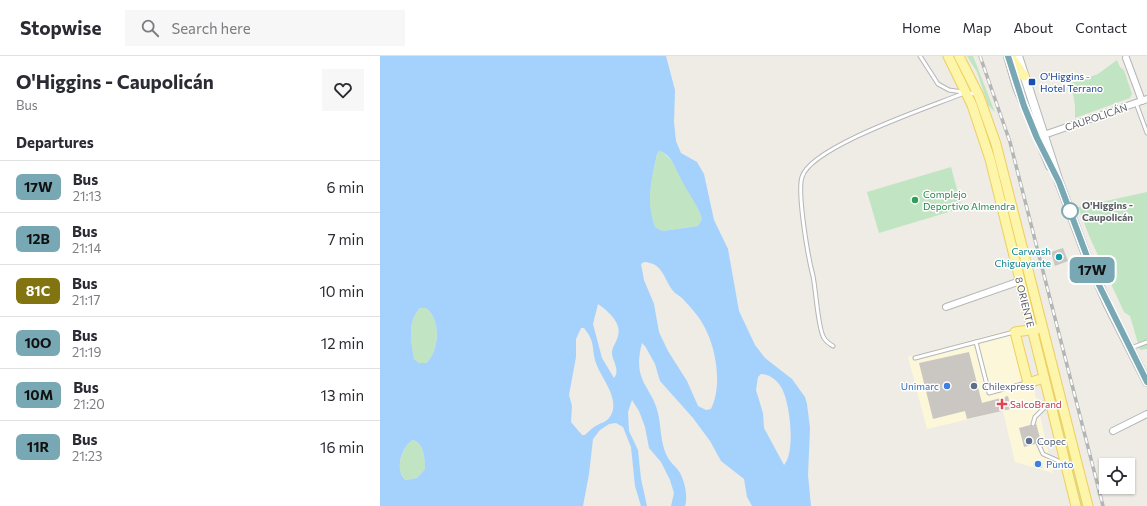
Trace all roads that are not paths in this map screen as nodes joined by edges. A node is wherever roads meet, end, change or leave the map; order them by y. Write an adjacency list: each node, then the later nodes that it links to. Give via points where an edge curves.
1 (920, 56): 9 (lane, via 938,84)
2 (948, 56): 8 (main road, 8 ORIENTE)
3 (1009, 56): 7 (main road); 14 (main road, via 1014,79)
4 (1018, 56): 7 (main road)
5 (960, 57): 11 (main road, 8 ORIENTE)
6 (1126, 58): 12 (street)
7 (1024, 76): 14 (main road)
8 (960, 78): 9 (lane); 10 (main road, 8 ORIENTE)
9 (955, 91): 10 (lane)
10 (966, 92): 11 (lane, via 973,92); 15 (main road, 8 ORIENTE, via 990,159); 22 (lane, via 845,142 816,160 805,171 801,184 802,208 810,266 817,292 820,328 823,338)
11 (979, 96): 19 (main road, 8 ORIENTE, via 996,144)
12 (1142, 101): 13 (lane); 14 (street, CAUPOLICÁN)
13 (1147, 133)
14 (1041, 136): 23 (main road, via 1091,268)
15 (1020, 281): 16 (street); 17 (main road, 8 ORIENTE)
16 (946, 307)
17 (1032, 328): 18 (main road); 19 (main road); 25 (main road, 8 ORIENTE)
18 (1015, 332): 20 (lane); 27 (main road)
19 (1045, 334): 35 (main road, 8 ORIENTE)
20 (976, 342): 24 (lane); 27 (lane, via 989,393)
21 (1147, 342): 23 (lane)
22 (834, 346)
23 (1130, 348): 26 (main road)
24 (915, 358)
25 (1044, 378): 27 (main road); 28 (main road, 8 ORIENTE)
26 (1147, 382)
27 (1028, 383)
28 (1050, 402): 30 (lane, via 1033,419); 33 (main road, 8 ORIENTE)
29 (1147, 414): 31 (street)
30 (1033, 424)
31 (1114, 431)
32 (1038, 443): 33 (lane, via 1043,454)
33 (1066, 465): 34 (main road, 8 ORIENTE)
34 (1076, 506)
35 (1088, 506)

